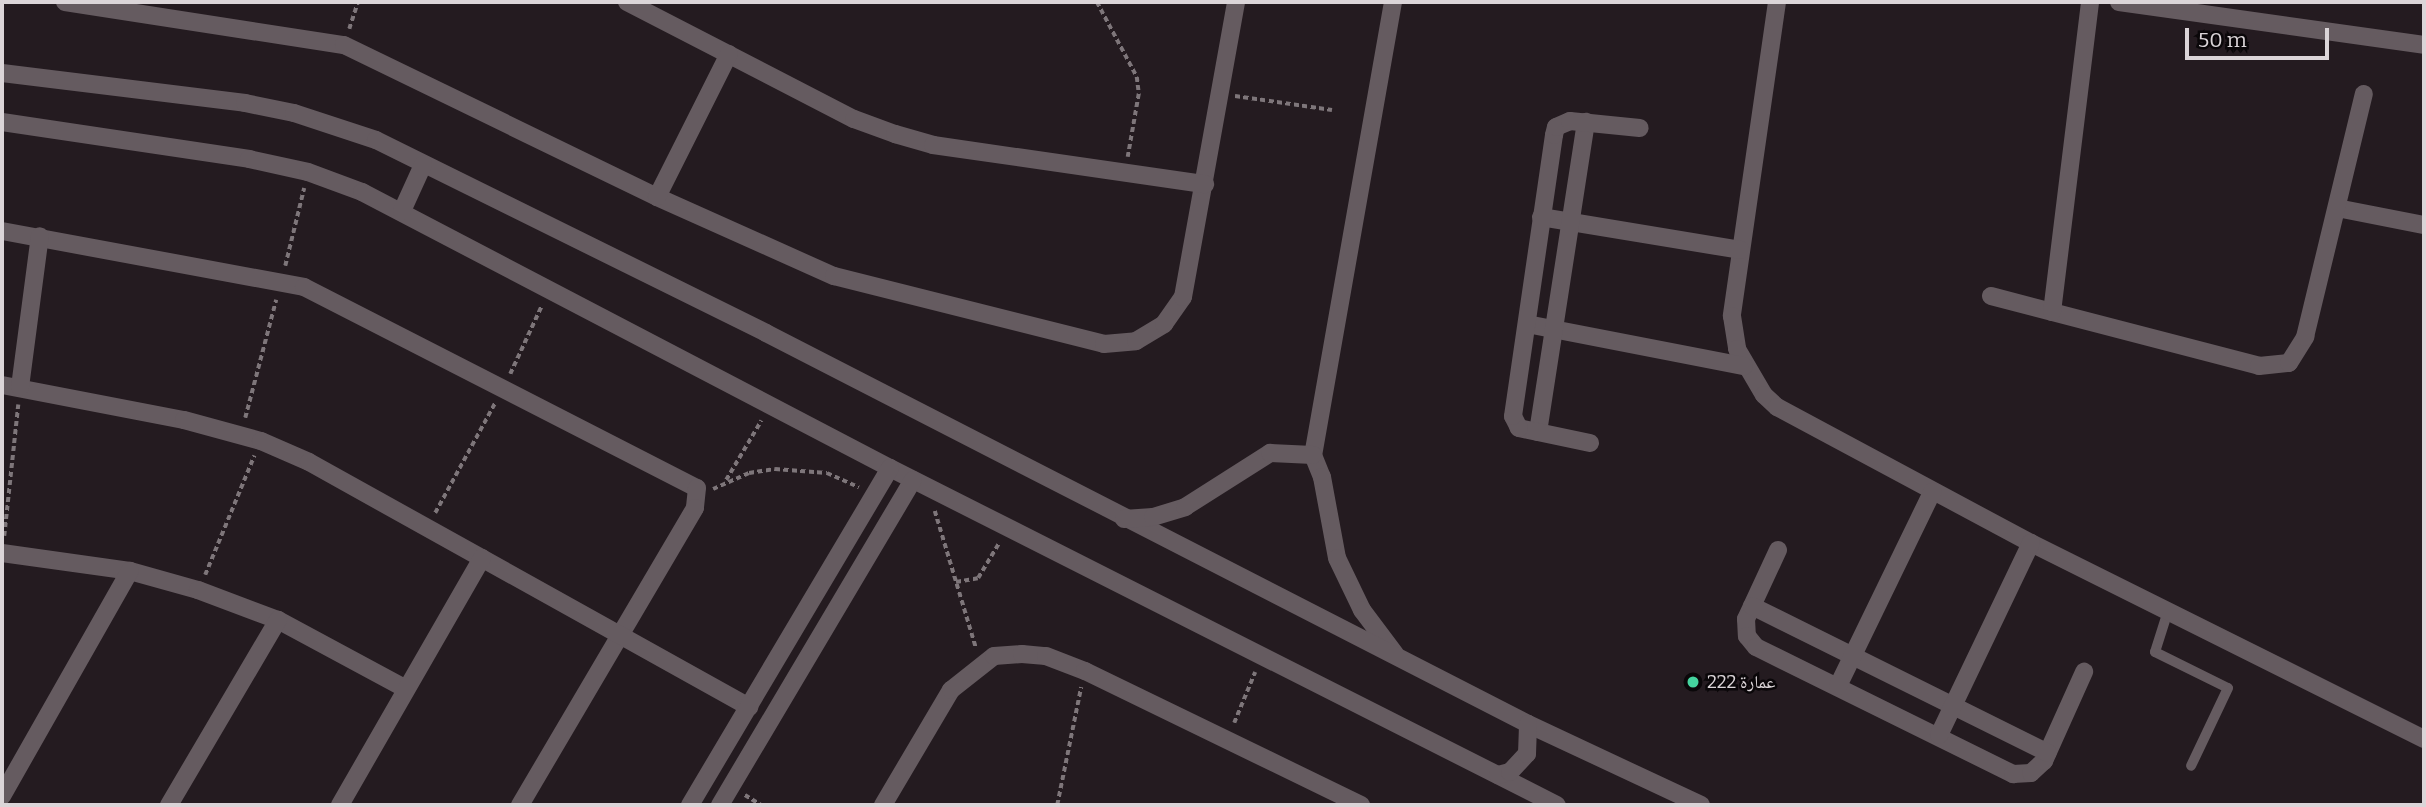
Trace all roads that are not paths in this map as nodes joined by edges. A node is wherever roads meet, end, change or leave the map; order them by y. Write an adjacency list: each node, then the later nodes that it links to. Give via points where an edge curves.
1 (65, 2): 19 (street, via 344,45)
2 (627, 2): 11 (street)
3 (1236, 2): 18 (street)
4 (1393, 2): 37 (street)
5 (1777, 2): 27 (street)
6 (2090, 2): 29 (street)
7 (2119, 2): 9 (street)
8 (2262, 2): 9 (street)
9 (2246, 16): 10 (street)
10 (2424, 45)
11 (729, 54): 18 (street, via 854,119 933,145); 19 (street)
12 (2, 73): 17 (street, via 294,113 376,140)
13 (2364, 94): 20 (street)
14 (2, 122): 21 (street, via 202,151 308,172)
15 (1586, 122): 16 (street); 22 (street, via 1562,122 1556,127); 23 (street)
16 (1640, 128)
17 (423, 165): 21 (street); 41 (street, via 742,321)
18 (1205, 184): 19 (street, via 1183,298 1164,324 1136,341 1104,344 852,282)
19 (657, 197)
20 (2337, 208): 24 (street); 29 (street, via 2305,337 2289,363 2259,366)
21 (402, 211): 38 (street)
22 (1541, 217): 23 (street); 30 (street)
23 (1570, 222): 27 (street); 31 (street)
24 (2424, 225)
25 (2, 231): 26 (street)
26 (40, 236): 34 (street); 50 (street, via 281,280 325,295 689,481 699,498)
27 (1740, 250): 32 (street, via 1732,316)
28 (1991, 296): 29 (street)
29 (2052, 312)
30 (1527, 324): 31 (street); 35 (street, via 1513,416 1516,426)
31 (1554, 329): 32 (street); 35 (street)
32 (1744, 366): 40 (street, via 1777,407)
33 (2, 385): 34 (street)
34 (20, 387): 45 (street, via 261,441)
35 (1538, 432): 36 (street)
36 (1590, 443)
37 (1313, 455): 41 (street, via 1270,453 1185,507 1153,517); 51 (street, via 1322,477 1336,558 1362,610)
38 (890, 468): 39 (street); 57 (street)
39 (920, 484): 63 (street); 69 (street)
40 (1933, 492): 42 (street); 52 (street)
41 (1122, 519): 51 (street)
42 (2031, 543): 48 (street); 56 (street)
43 (3, 546): 46 (street)
44 (1778, 550): 47 (street)
45 (482, 558): 50 (street); 55 (street)
46 (130, 571): 49 (street); 64 (street)
47 (1752, 606): 52 (street); 54 (street, via 1745,624 1756,647)
48 (2168, 611): 60 (street); 62 (lane, via 2155,652 2228,688)
49 (278, 620): 55 (street); 65 (street)
50 (618, 634): 57 (street); 67 (street)
51 (1397, 656): 58 (street)
52 (1853, 656): 54 (street); 56 (street)
53 (2084, 672): 61 (street)
54 (1838, 686): 59 (street)
55 (406, 689): 66 (street)
56 (1953, 706): 59 (street); 61 (street)
57 (749, 707): 68 (street)
58 (1528, 724): 63 (street, via 1527,754 1510,772); 73 (street)
59 (1939, 735): 61 (street, via 2022,775 2039,768)
60 (2424, 739)
61 (2048, 753)
62 (2191, 766)
63 (1498, 775): 72 (street)
64 (2, 796)
65 (169, 805)
66 (340, 805)
67 (520, 805)
68 (690, 805)
69 (720, 805)
70 (883, 805): 71 (street, via 951,690 994,656 1022,654 1046,656 1085,671)
71 (1361, 805)
72 (1558, 805)
73 (1701, 805)

